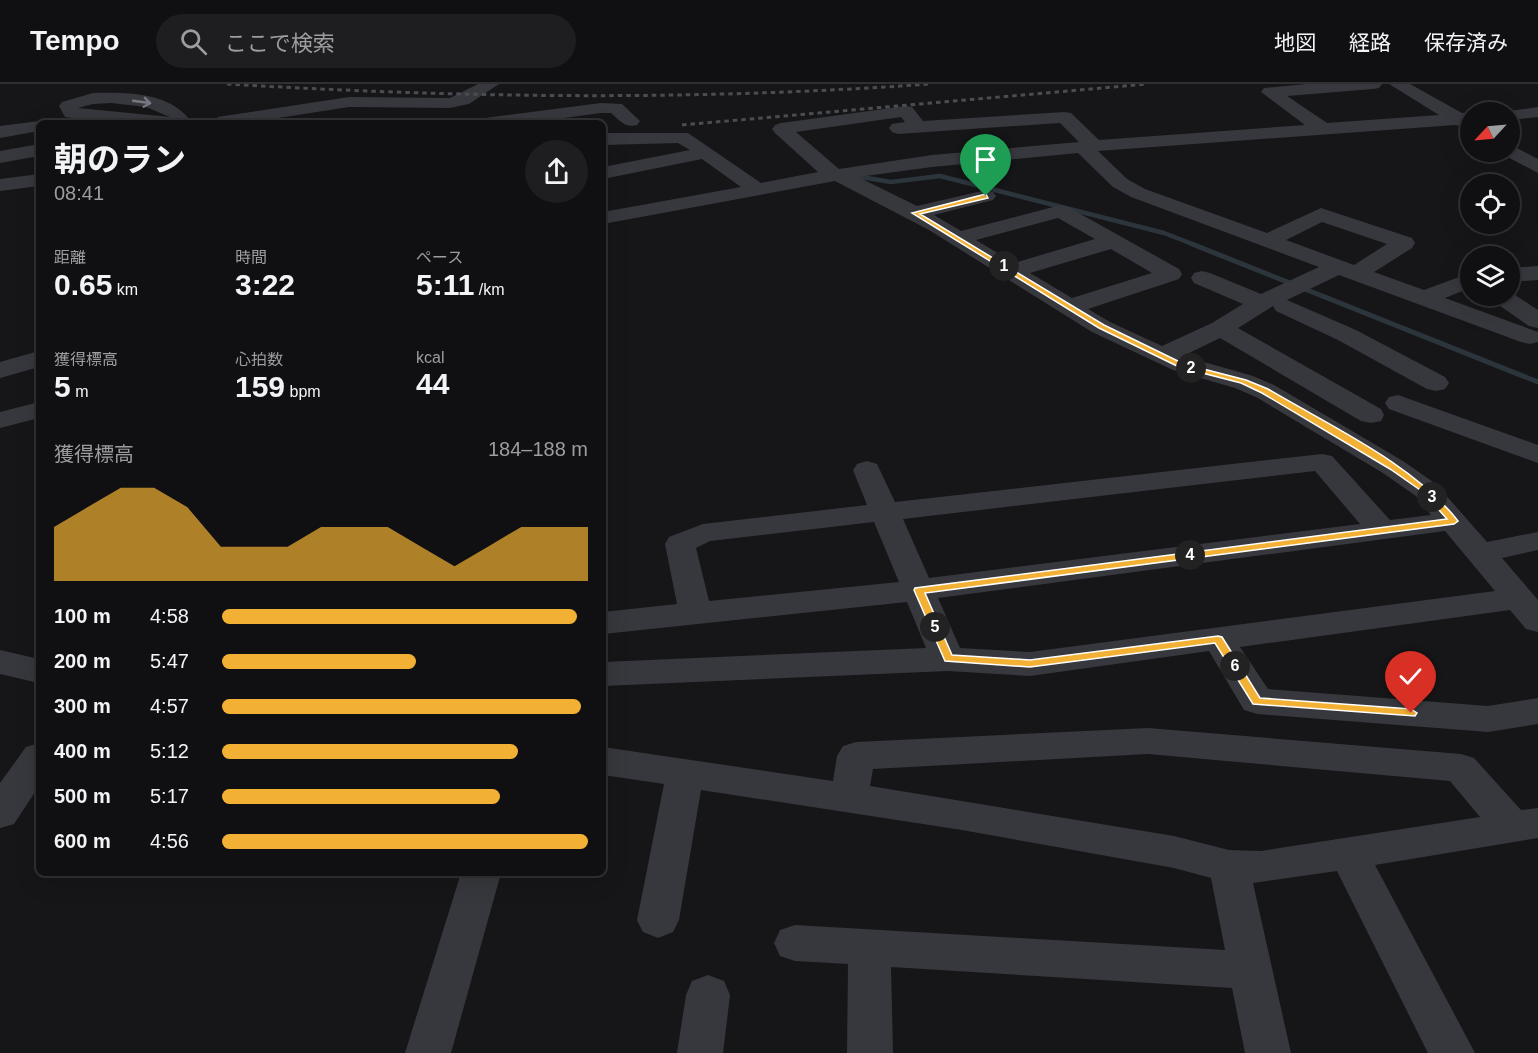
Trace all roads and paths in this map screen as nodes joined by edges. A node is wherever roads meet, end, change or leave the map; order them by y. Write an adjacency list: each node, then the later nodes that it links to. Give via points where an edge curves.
1 (490, 84): 12 (street, via 450,103 349,102)
2 (1373, 84): 10 (street, via 1270,92)
3 (1398, 84): 6 (street)
4 (109, 99): 14 (street, via 97,106); 14 (street, via 80,100 68,106 77,115); 17 (street, one-way to 17, via 169,107)
5 (1046, 99): 13 (street)
6 (1431, 103): 7 (street); 15 (street)
7 (1396, 106)
8 (1372, 108): 10 (street)
9 (1538, 112): 11 (street)
10 (1301, 114): 23 (street)
11 (1520, 114)
12 (290, 117): 18 (street)
13 (1065, 117): 26 (street); 33 (street, via 918,126 906,111 781,129 828,171)
14 (119, 118): 16 (street)
15 (1460, 118)
16 (140, 120)
17 (182, 120)
18 (240, 120)
19 (508, 120): 20 (street, via 616,108)
20 (631, 121)
21 (1460, 121): 23 (street)
22 (36, 126): 24 (street)
23 (1323, 129): 26 (street)
24 (0, 132)
25 (606, 139): 28 (street, via 681,137)
26 (1088, 147): 33 (street, via 932,161); 42 (street, via 1127,188)
27 (36, 151): 30 (street)
28 (706, 152): 32 (street); 36 (street)
29 (1520, 156): 31 (street)
30 (0, 157)
31 (1538, 167)
32 (606, 172)
33 (838, 175): 36 (street); 38 (street)
34 (36, 180): 35 (street)
35 (0, 185)
36 (757, 189): 39 (street)
37 (986, 196): 38 (street)
38 (915, 213): 40 (street)
39 (606, 217)
40 (958, 238): 41 (street, via 1061,211); 44 (street)
41 (1113, 241): 44 (street); 52 (street, via 1171,274)
42 (1268, 241): 43 (street); 43 (street, via 1321,214 1404,243)
43 (1347, 270): 49 (street); 50 (street)
44 (1011, 271): 52 (street)
45 (1538, 273): 46 (street)
46 (1520, 274)
47 (1202, 278): 49 (street)
48 (1460, 284): 50 (street)
49 (1286, 295): 53 (street); 59 (street)
50 (1424, 298): 54 (street)
51 (1511, 306): 54 (street)
52 (1069, 307): 55 (street)
53 (1221, 328): 55 (street); 62 (street)
54 (1534, 329)
55 (1162, 356): 64 (street, via 1265,391)
56 (36, 360): 57 (street)
57 (0, 370)
58 (1460, 370): 59 (street)
59 (1436, 383): 60 (street)
60 (1398, 403): 62 (street); 65 (street)
61 (36, 412): 63 (street)
62 (1371, 415): 64 (street)
63 (0, 420)
64 (1333, 430): 68 (street, via 1426,490)
65 (1537, 452)
66 (867, 470): 67 (street)
67 (885, 512): 69 (street, via 1322,462); 72 (street); 74 (street, via 703,533 680,544)
68 (1454, 521): 69 (street); 71 (street)
69 (1381, 529): 72 (street)
70 (1538, 541): 71 (street)
71 (1482, 553): 73 (street)
72 (919, 590): 74 (street); 77 (street)
73 (1529, 609): 76 (street)
74 (696, 615): 75 (street)
75 (606, 623)
76 (1218, 639): 77 (street, via 1030,664); 81 (street, via 1257,701 1488,719)
77 (948, 658): 80 (street)
78 (0, 662): 79 (street)
79 (36, 670)
80 (606, 674)
81 (1538, 711)
82 (36, 761): 86 (street)
83 (606, 762): 84 (street)
84 (685, 775): 85 (street); 91 (street)
85 (849, 799): 87 (street, via 856,756 1148,741 1461,768); 89 (street, via 1174,852)
86 (0, 813)
87 (1524, 825): 88 (street)
88 (1348, 853): 89 (street, via 1262,867); 100 (street)
89 (1228, 866): 94 (street)
90 (481, 876): 96 (street)
91 (658, 920)
92 (795, 943): 93 (street)
93 (870, 947): 94 (street); 98 (street)
94 (1250, 970): 99 (street)
95 (708, 995): 97 (street)
96 (428, 1053)
97 (699, 1053)
98 (870, 1053)
99 (1268, 1053)
100 (1452, 1053)

